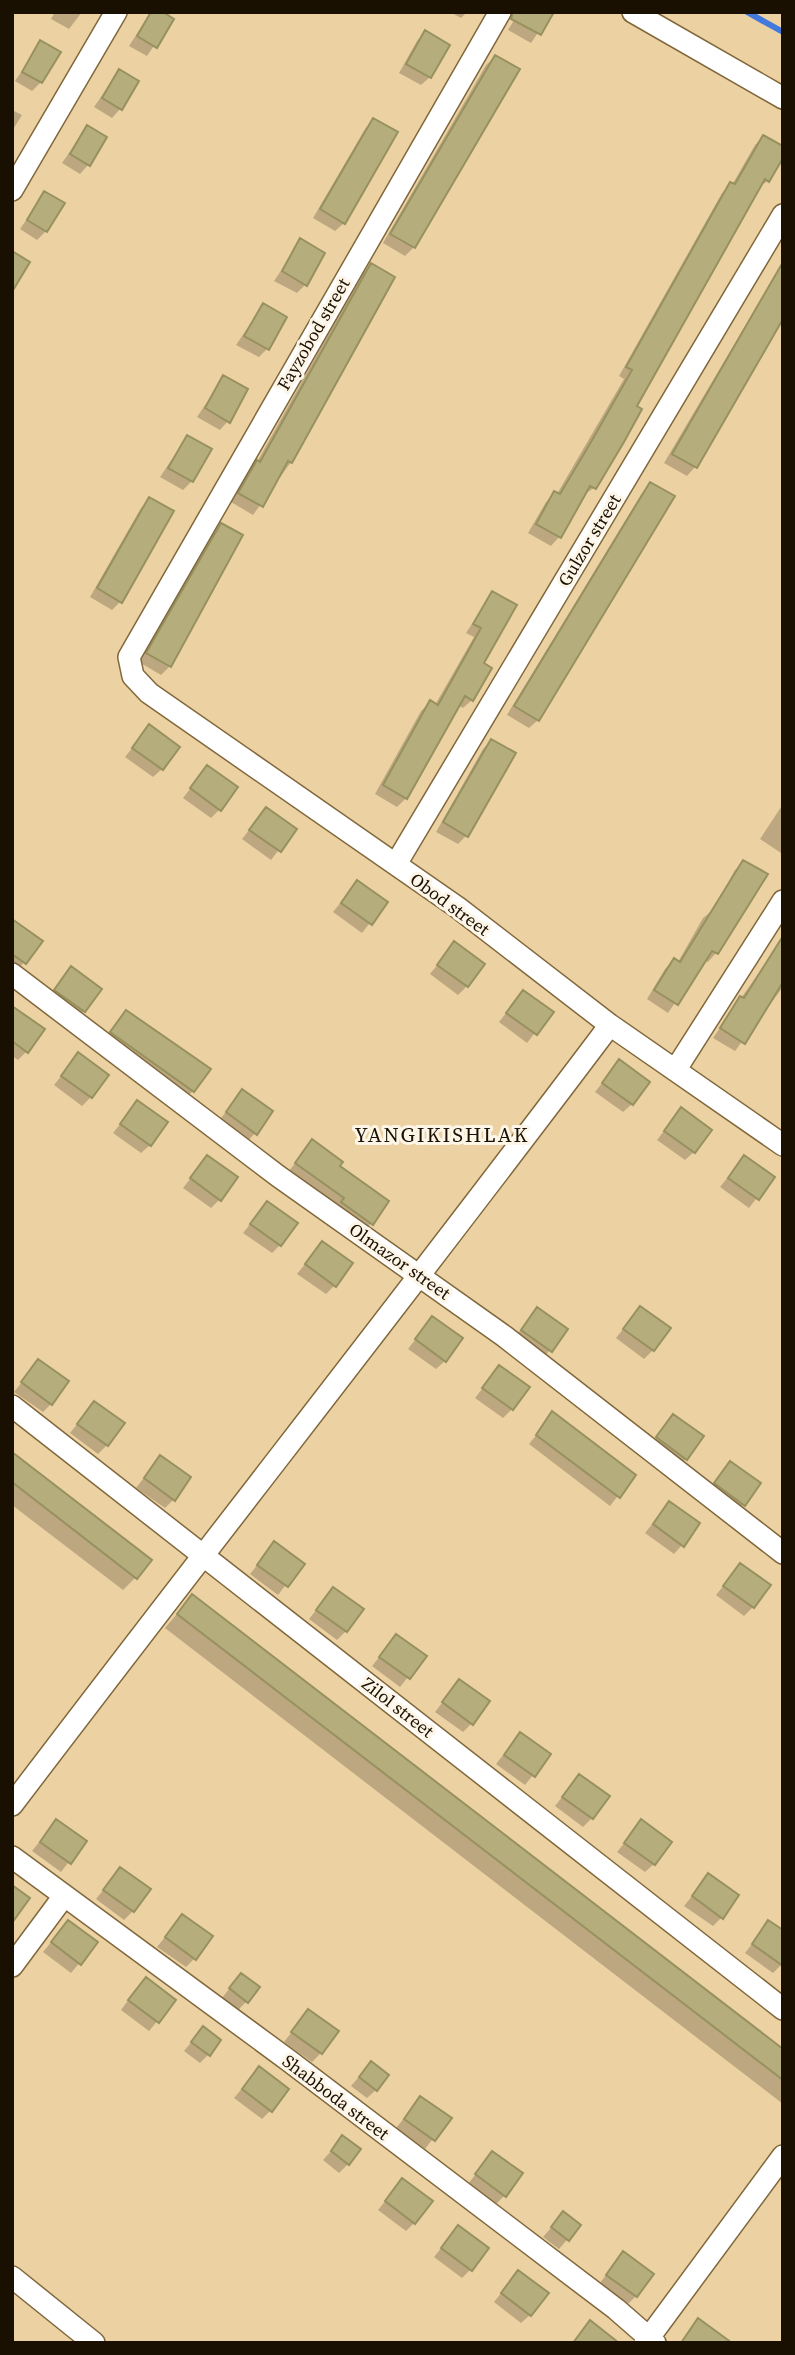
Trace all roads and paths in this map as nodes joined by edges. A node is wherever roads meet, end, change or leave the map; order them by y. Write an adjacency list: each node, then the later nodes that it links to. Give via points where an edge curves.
1 (116, 12): 5 (street)
2 (500, 12): 7 (street, Fayzobod street)
3 (633, 12): 4 (street)
4 (783, 99)
5 (12, 190)
6 (783, 215): 8 (street, Gulzor street)
7 (129, 657): 8 (street, Obod street, via 133,676 149,693)
8 (396, 864): 11 (street, Obod street)
9 (783, 901): 12 (street)
10 (12, 974): 14 (street, Olmazor street, via 278,1176)
11 (610, 1025): 12 (street, Obod street); 14 (street)
12 (676, 1069): 13 (street, Obod street)
13 (783, 1145)
14 (421, 1276): 16 (street, Olmazor street); 17 (street)
15 (12, 1406): 17 (street, Zilol street)
16 (783, 1553)
17 (203, 1554): 18 (street); 22 (street, Zilol street)
18 (12, 1805)
19 (12, 1857): 20 (street, Shabboda street)
20 (64, 1896): 21 (street); 25 (street, Shabboda street, via 288,2060)
21 (12, 1966)
22 (781, 2004)
23 (783, 2157): 25 (street)
24 (12, 2277): 26 (street)
25 (650, 2341)
26 (94, 2343)

